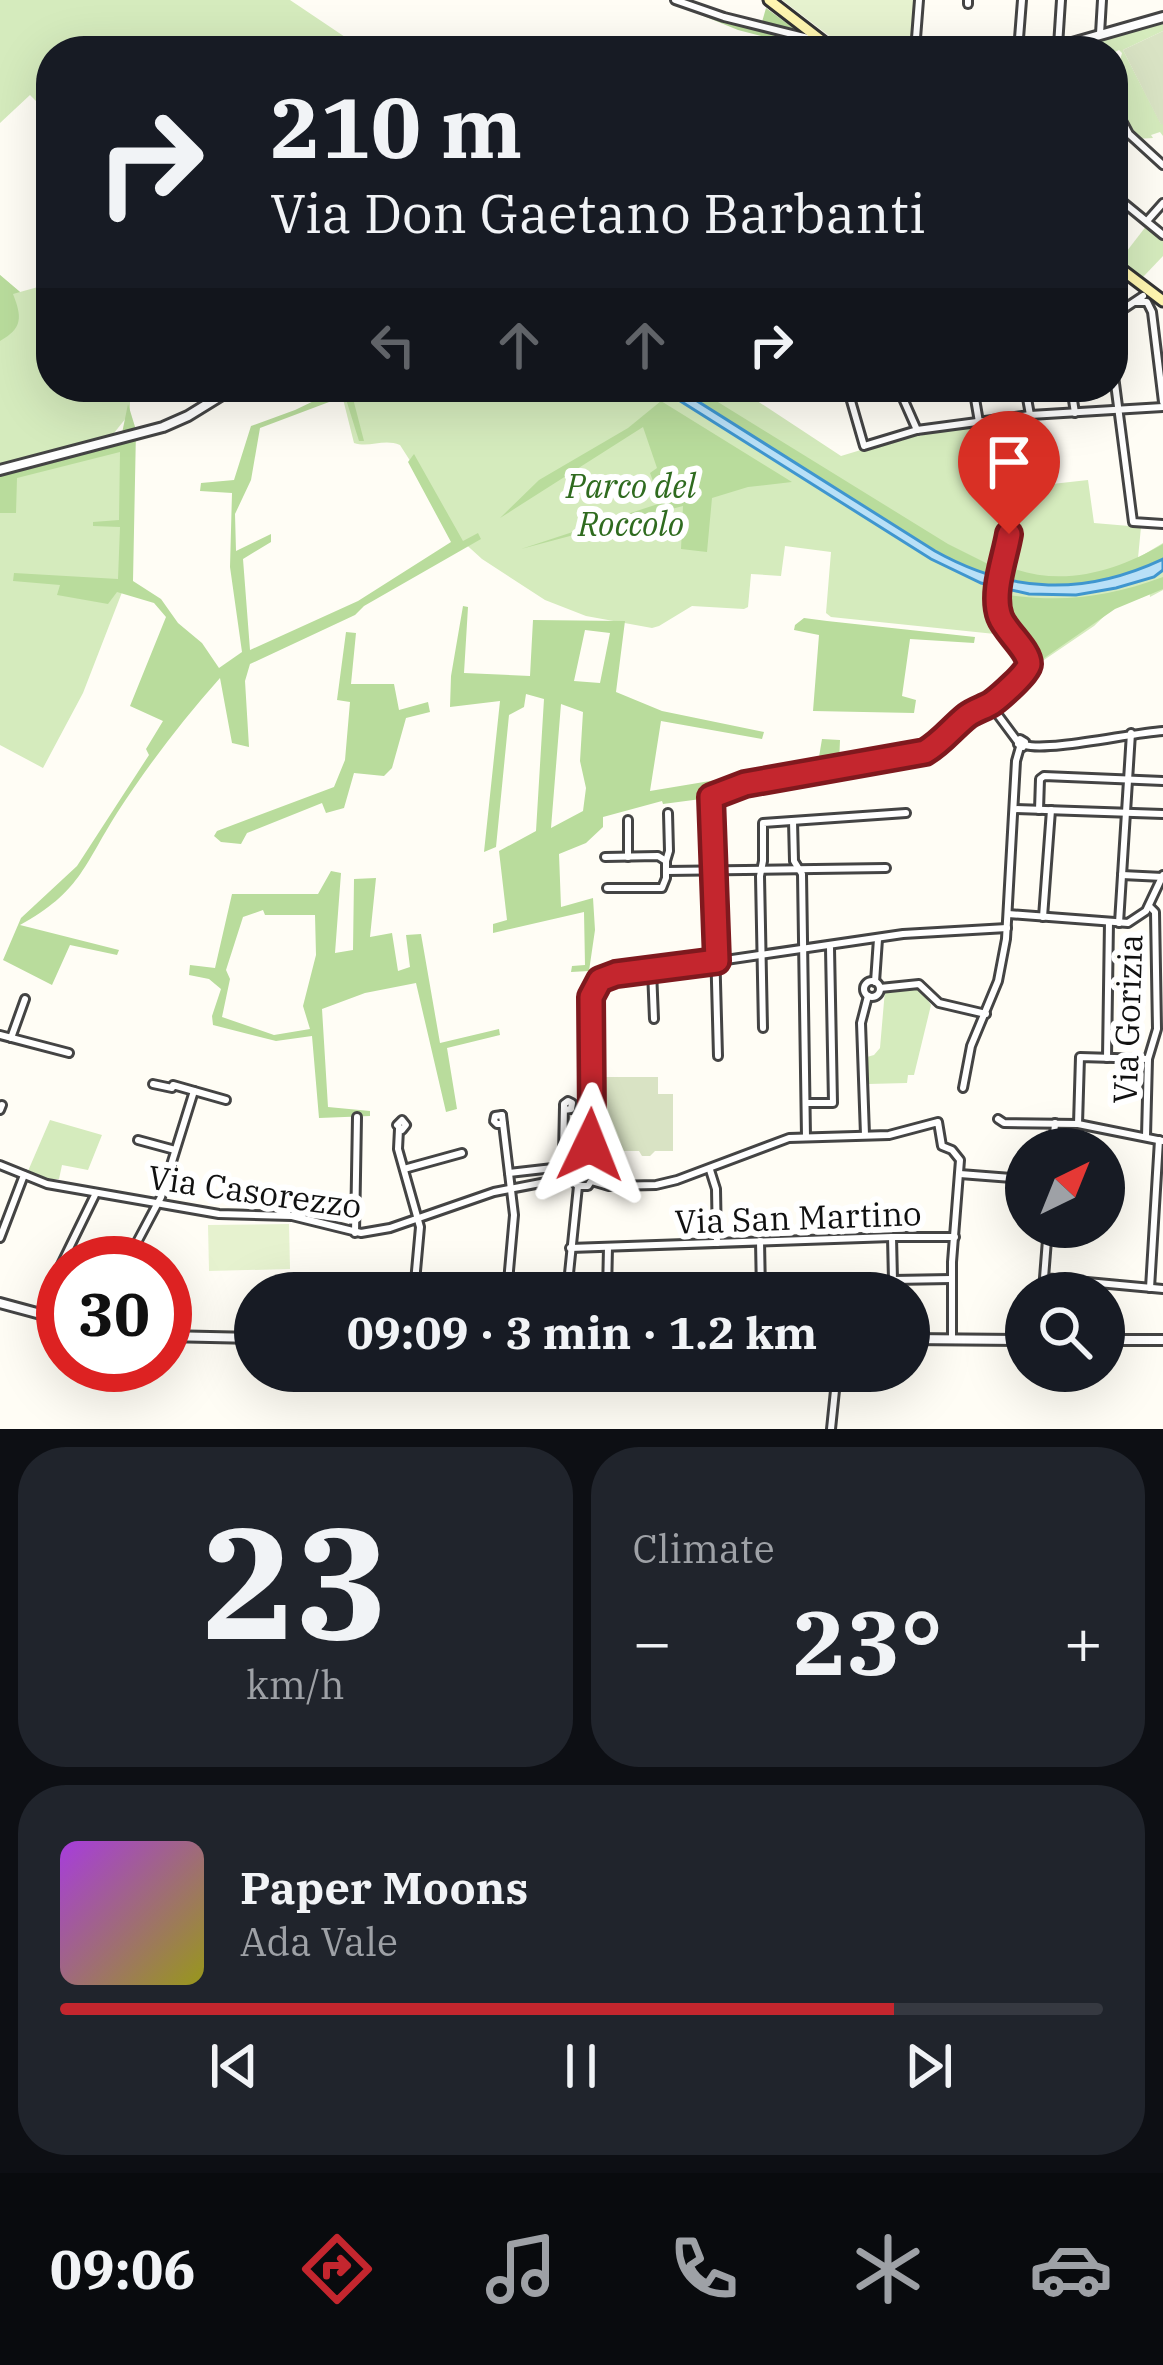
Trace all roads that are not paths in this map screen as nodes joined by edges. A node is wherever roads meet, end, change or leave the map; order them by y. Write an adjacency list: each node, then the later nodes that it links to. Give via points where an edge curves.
1 (675, 0): 9 (street)
2 (769, 0): 10 (main road)
3 (919, 0): 11 (street)
4 (1022, 0): 12 (street)
5 (1061, 0): 13 (street)
6 (1102, 0): 8 (street)
7 (1163, 17): 8 (street)
8 (1100, 34): 14 (street)
9 (802, 36)
10 (816, 36)
11 (916, 36)
12 (1019, 36)
13 (1059, 36)
14 (1093, 36)
15 (1128, 133): 16 (street)
16 (1163, 165)
17 (1163, 203): 19 (street)
18 (1128, 206): 19 (street)
19 (1147, 221): 20 (street)
20 (1163, 235)
21 (1128, 277): 22 (main road)
22 (1142, 290): 23 (main road); 24 (street)
23 (1160, 298)
24 (1135, 302): 25 (street); 26 (street, via 1147,302)
25 (1128, 306)
26 (1158, 324): 34 (street)
27 (211, 402): 40 (street, via 163,427)
28 (851, 402): 39 (street, via 864,446)
29 (905, 402): 39 (street)
30 (976, 402): 38 (street)
31 (1028, 402): 37 (street)
32 (1073, 402): 36 (street)
33 (1117, 402): 35 (street)
34 (1163, 404): 35 (street)
35 (1118, 410): 36 (street); 41 (street, via 1133,522)
36 (1075, 413): 37 (street)
37 (1030, 416): 38 (street); 42 (street, via 998,595 1002,621 1029,664)
38 (979, 422): 39 (street)
39 (917, 430)
40 (0, 470)
41 (1163, 524)
42 (993, 702): 45 (street); 62 (street, via 925,752 711,797)
43 (1163, 730): 44 (street)
44 (1130, 733): 45 (street); 46 (street)
45 (1022, 747): 48 (street)
46 (1128, 780): 47 (street); 49 (street, via 1044,776); 51 (street)
47 (1163, 781)
48 (1013, 809): 49 (street); 69 (street)
49 (1039, 810): 50 (street)
50 (1051, 810): 51 (street); 70 (street)
51 (1126, 812): 54 (street); 65 (street)
52 (668, 813): 59 (street)
53 (906, 813): 56 (street)
54 (1163, 814)
55 (628, 820): 58 (street)
56 (793, 820): 61 (street); 63 (street, via 763,823)
57 (605, 857): 58 (street)
58 (628, 857): 59 (street)
59 (666, 861): 64 (street)
60 (886, 868): 61 (street)
61 (799, 869): 63 (street); 75 (street)
62 (713, 870): 63 (street); 64 (street); 77 (street)
63 (761, 870): 76 (street)
64 (666, 871): 67 (street, via 662,887)
65 (1122, 875): 66 (street); 71 (street)
66 (1163, 876): 68 (street)
67 (607, 888)
68 (1149, 906): 71 (street, via 1134,920); 84 (street, Via Gorizia)
69 (1008, 914): 70 (street); 72 (street)
70 (1043, 917): 71 (street)
71 (1114, 923): 89 (street)
72 (1007, 928): 73 (street); 81 (street)
73 (878, 940): 74 (street); 79 (street)
74 (830, 946): 75 (street); 95 (street, via 833,1102)
75 (803, 950): 76 (street); 95 (street)
76 (762, 955): 77 (street); 83 (street)
77 (717, 961): 78 (street); 88 (street)
78 (652, 970): 82 (street); 112 (street, via 610,975 592,992)
79 (877, 985): 81 (street, via 920,984 936,1001); 104 (street, via 865,986 861,1019)
80 (25, 999): 86 (street)
81 (986, 1014): 92 (street)
82 (655, 1019)
83 (763, 1028)
84 (1160, 1029): 90 (street, Via Gorizia)
85 (0, 1035): 86 (street)
86 (11, 1038): 87 (street)
87 (69, 1053)
88 (718, 1056)
89 (1107, 1058): 90 (street); 101 (street, via 1080,1058)
90 (1148, 1059): 105 (street, Via Gorizia)
91 (153, 1084): 93 (street)
92 (963, 1088)
93 (194, 1091): 94 (street); 109 (street)
94 (226, 1100)
95 (806, 1103): 106 (street)
96 (564, 1110): 115 (street, via 560,1164)
97 (357, 1117): 126 (street)
98 (998, 1119): 99 (street)
99 (1054, 1123): 101 (street); 102 (street)
100 (503, 1124): 115 (street)
101 (1078, 1124): 105 (street)
102 (1054, 1128)
103 (399, 1129): 114 (street)
104 (865, 1135): 106 (street); 116 (street, via 938,1121)
105 (1146, 1136): 108 (street)
106 (806, 1137): 113 (street)
107 (138, 1140): 109 (street)
108 (1161, 1140): 145 (street)
109 (176, 1150): 124 (street)
110 (462, 1154): 114 (street)
111 (0, 1165): 117 (street, Via Casorezzo)
112 (587, 1166): 118 (street); 120 (street)
113 (710, 1168): 120 (street, via 656,1185); 133 (street)
114 (404, 1169): 125 (street)
115 (509, 1173): 122 (street)
116 (960, 1174): 119 (street); 131 (street)
117 (24, 1175): 123 (street, Via Casorezzo); 130 (street)
118 (572, 1177): 121 (street); 122 (street, Via Casorezzo)
119 (1005, 1177)
120 (592, 1181): 121 (street)
121 (578, 1186): 135 (street)
122 (511, 1189): 125 (street, Via Casorezzo); 138 (street)
123 (96, 1192): 124 (street, Via Casorezzo); 127 (street)
124 (156, 1204): 126 (street, Via Casorezzo, via 292,1216); 128 (street)
125 (417, 1218): 126 (street, Via Casorezzo); 137 (street)
126 (355, 1232)
127 (75, 1236)
128 (140, 1236)
129 (892, 1237): 131 (street, Via San Martino); 132 (street, Via San Martino); 142 (street)
130 (0, 1238)
131 (955, 1238): 144 (street)
132 (760, 1241): 133 (street, Via San Martino); 141 (street)
133 (717, 1243): 134 (street, Via San Martino)
134 (608, 1247): 135 (street, Via San Martino); 140 (street)
135 (570, 1248): 139 (street)
136 (1046, 1248): 145 (street, via 1044,1278)
137 (416, 1272)
138 (509, 1272)
139 (568, 1272)
140 (607, 1272)
141 (761, 1272)
142 (893, 1272)
143 (930, 1279): 144 (street)
144 (952, 1279): 152 (street)
145 (1150, 1288): 146 (street)
146 (1163, 1289)
147 (0, 1304): 148 (street)
148 (36, 1313)
149 (192, 1337): 150 (street)
150 (234, 1338)
151 (930, 1340): 152 (street)
152 (952, 1340): 153 (street)
153 (1005, 1340)
154 (1125, 1340): 155 (street)
155 (1163, 1340)
156 (835, 1392): 157 (street)
157 (831, 1429)

